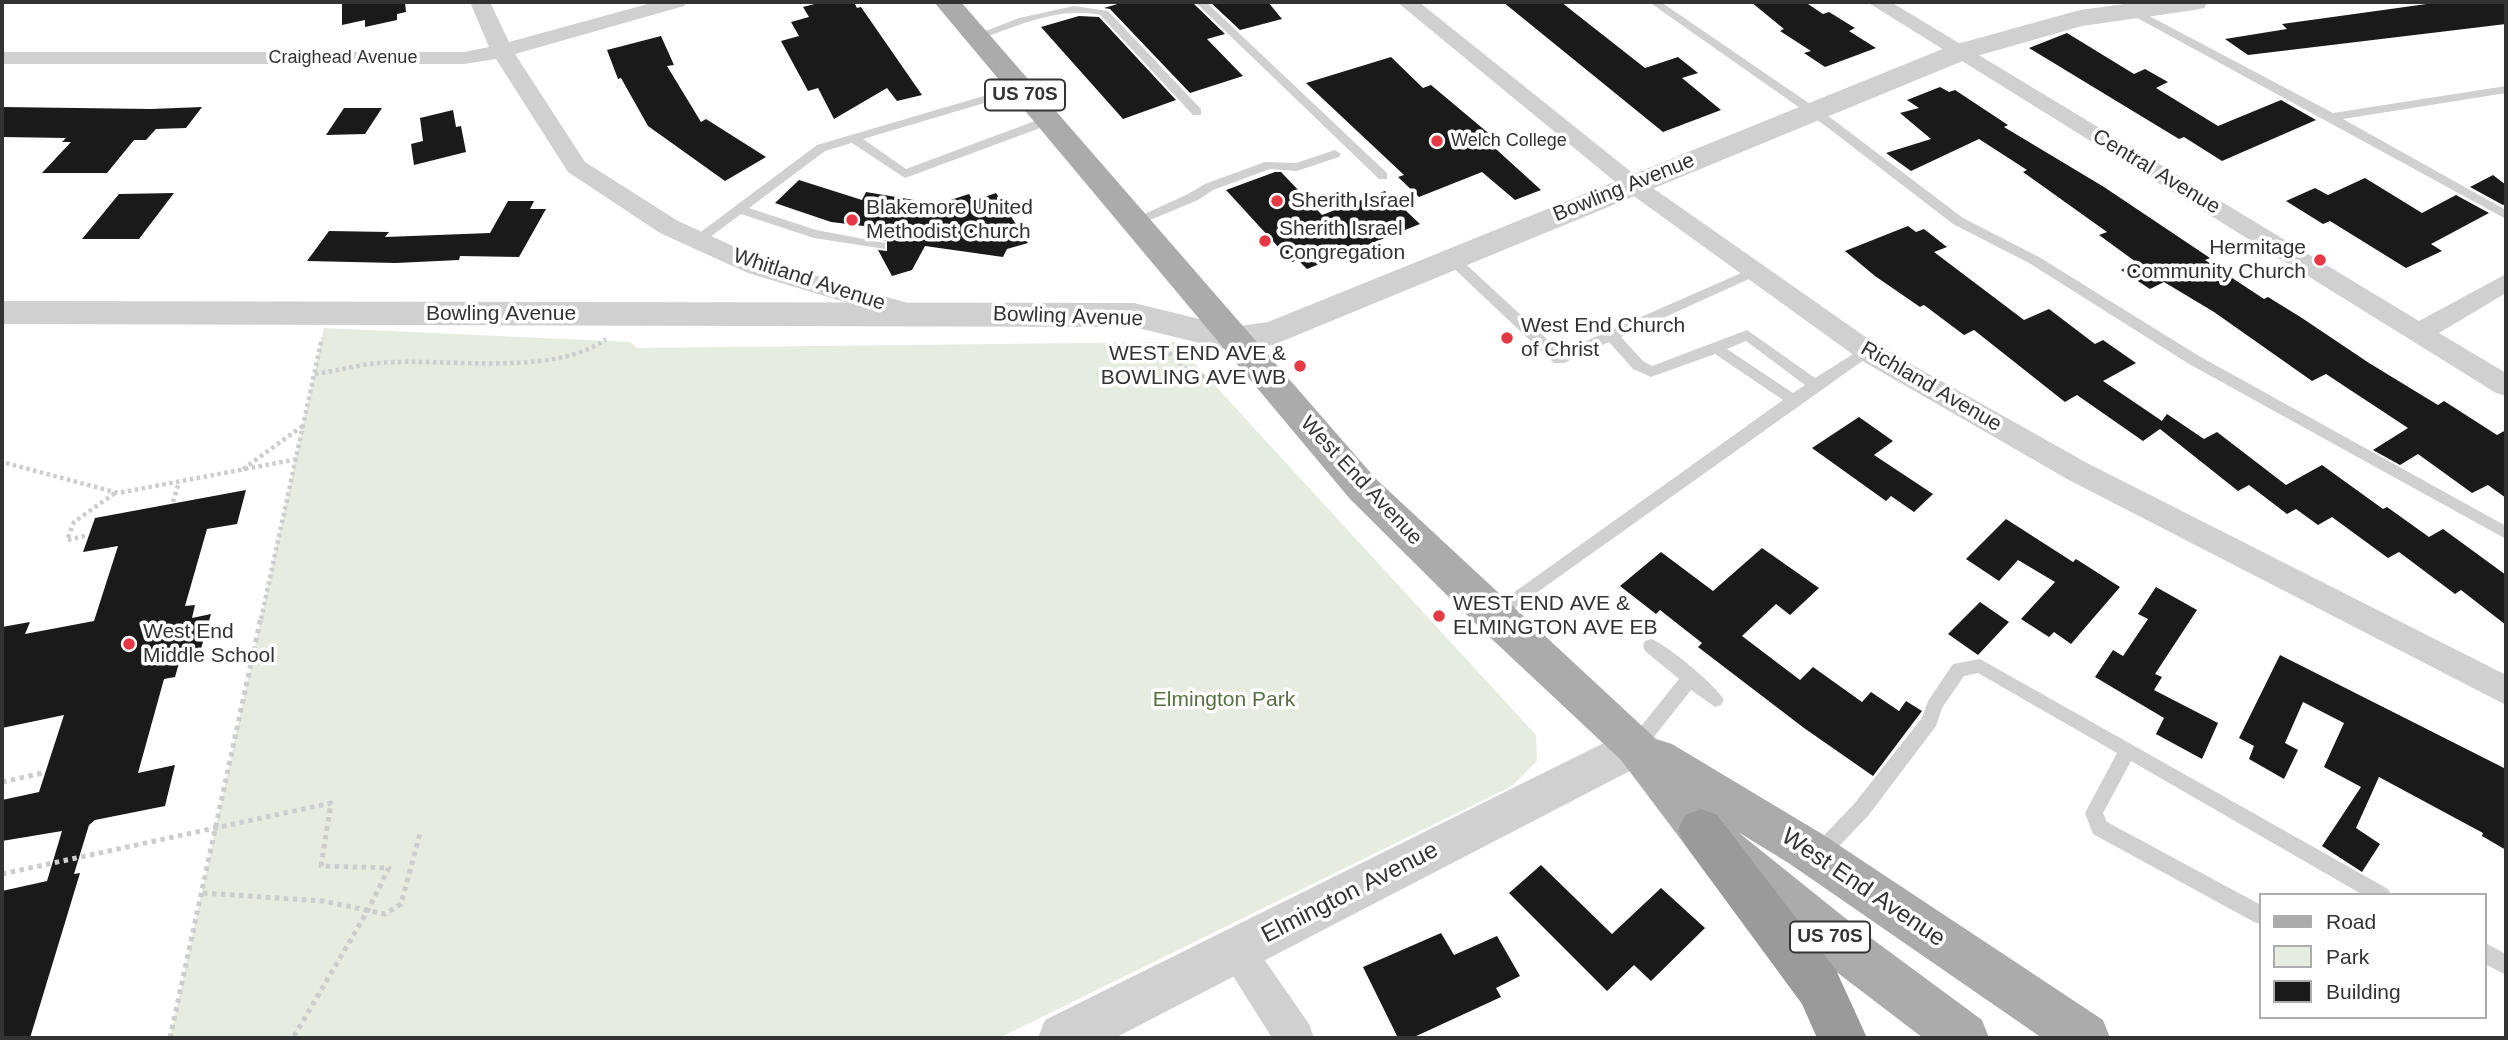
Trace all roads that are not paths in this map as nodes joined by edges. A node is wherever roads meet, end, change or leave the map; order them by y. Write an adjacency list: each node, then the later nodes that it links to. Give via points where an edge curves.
1 (480, 2): 11 (street, Whitland Avenue)
2 (677, 2): 11 (street, Craighead Avenue)
3 (947, 2): 10 (main road, West End Avenue / US 70S)
4 (1200, 2): 22 (lane)
5 (1407, 2): 23 (street, Richland Avenue)
6 (1654, 2): 16 (lane)
7 (1877, 2): 12 (street, Central Avenue)
8 (2195, 2): 9 (street, Bowling Avenue)
9 (2132, 11): 12 (street, Bowling Avenue, via 2035,29); 18 (lane)
10 (976, 37): 14 (main road, West End Avenue / US 70S); 17 (lane, via 1089,7 1104,13)
11 (502, 51): 13 (street, Craighead Avenue, via 464,58); 27 (street, Whitland Avenue, via 576,167)
12 (1960, 52): 16 (street, Bowling Avenue); 36 (street, Central Avenue)
13 (2, 58)
14 (1021, 89): 19 (main road, West End Avenue / US 70S); 20 (lane)
15 (2506, 89): 18 (lane)
16 (1812, 111): 23 (street, Bowling Avenue); 44 (lane, via 1958,221 2034,260 2194,360)
17 (1197, 112)
18 (2331, 117): 25 (lane)
19 (1047, 121): 20 (lane, via 905,174); 26 (main road, West End Avenue / US 70S)
20 (856, 140): 24 (lane, via 821,148)
21 (1335, 154): 26 (lane, via 1297,167 1269,165)
22 (1383, 176)
23 (1632, 184): 29 (street, Bowling Avenue); 31 (street, Richland Avenue)
24 (740, 209): 27 (lane); 28 (lane, via 814,234)
25 (2506, 215)
26 (1133, 222): 38 (main road, West End Avenue / US 70S)
27 (697, 240): 30 (street, Whitland Avenue)
28 (880, 246)
29 (1452, 259): 37 (lane, via 1559,359); 38 (street, Bowling Avenue, via 1273,333)
30 (767, 270): 34 (street, via 778,285); 35 (street, Whitland Avenue)
31 (1755, 271): 37 (lane); 40 (street, Richland Avenue)
32 (2506, 282): 36 (street)
33 (2, 313): 34 (street, Bowling Avenue)
34 (773, 315): 35 (street, Bowling Avenue)
35 (919, 315): 38 (street, Bowling Avenue, via 1134,315)
36 (2419, 333): 42 (street, Central Avenue)
37 (1612, 335): 39 (lane, via 1638,365 1651,372)
38 (1232, 339): 45 (main road, West End Avenue / US 70S, via 1363,489)
39 (1716, 348): 41 (lane, via 1747,335); 43 (lane)
40 (1868, 352): 41 (lane); 48 (street, Richland Avenue, via 2077,471)
41 (1815, 385): 43 (lane)
42 (2506, 386)
43 (1793, 400): 45 (lane)
44 (2506, 533)
45 (1494, 616): 50 (main road, West End Avenue / US 70S)
46 (1651, 646): 47 (lane)
47 (1690, 678): 49 (lane); 50 (lane)
48 (2506, 691)
49 (1715, 700)
50 (1636, 746): 52 (main road, West End Avenue / US 70S); 53 (main road, West End Avenue / US 70S); 56 (street, Elmington Avenue)
51 (2127, 751): 53 (lane, via 1980,666 1959,669 1934,706 1930,721 1861,810); 54 (lane); 55 (lane, via 2094,813 2100,828)
52 (1701, 830): 61 (highway, via 1819,987); 62 (main road, West End Avenue / US 70S, via 1843,947)
53 (1817, 856): 63 (main road, West End Avenue / US 70S)
54 (2377, 893)
55 (2260, 914)
56 (1237, 952): 59 (street, Elmington Avenue); 60 (street)
57 (2487, 954): 58 (lane)
58 (2506, 965)
59 (1063, 1038)
60 (1295, 1038)
61 (1842, 1038)
62 (1964, 1038)
63 (2085, 1038)

